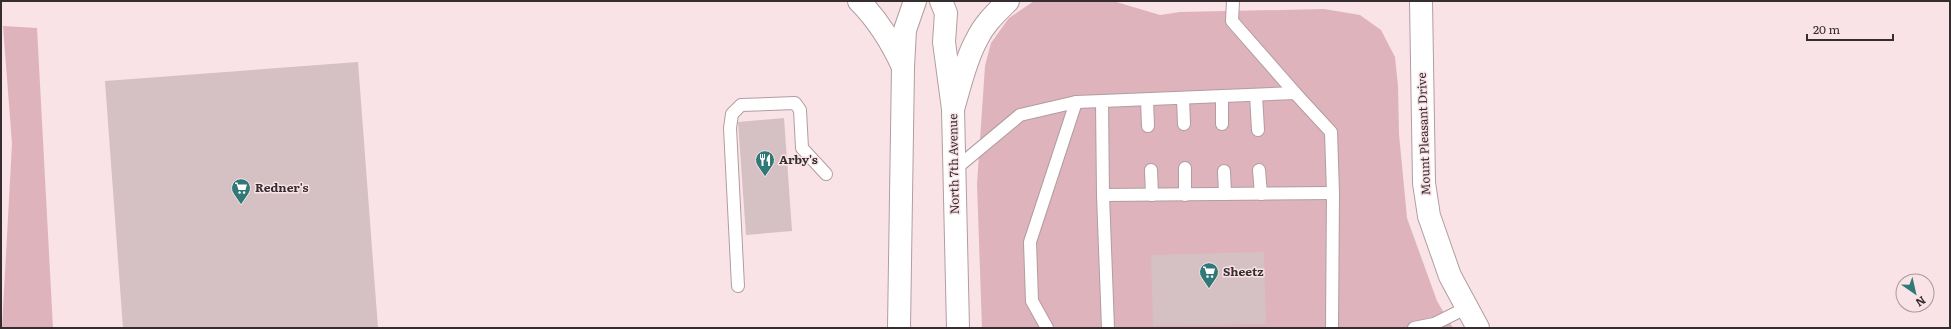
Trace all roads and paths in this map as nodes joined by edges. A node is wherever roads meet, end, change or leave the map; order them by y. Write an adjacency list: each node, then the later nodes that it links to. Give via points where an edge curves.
1 (858, 1): 7 (main road, via 873,15)
2 (915, 1): 7 (main road, via 905,30)
3 (942, 1): 15 (main road, North 7th Avenue, via 946,13 944,42)
4 (1008, 1): 15 (main road, via 991,18 977,39)
5 (1233, 1): 8 (lane, via 1232,21)
6 (1421, 1): 33 (main road, Mount Pleasant Drive, via 1424,184 1428,216 1450,276)
7 (903, 67): 34 (main road)
8 (1295, 93): 9 (lane); 26 (lane, via 1331,132)
9 (1256, 95): 10 (lane); 19 (lane)
10 (1222, 96): 11 (lane); 17 (lane)
11 (1183, 98): 12 (lane); 16 (lane)
12 (1147, 100): 13 (lane); 18 (lane)
13 (1102, 101): 14 (lane); 29 (lane)
14 (1076, 102): 21 (lane, via 1020,115); 36 (lane, via 1030,242 1032,301)
15 (953, 109): 21 (main road, North 7th Avenue)
16 (1184, 124)
17 (1222, 124)
18 (1148, 126)
19 (1258, 130)
20 (1185, 168): 31 (lane)
21 (954, 170): 35 (main road, North 7th Avenue)
22 (1151, 170): 30 (lane)
23 (1259, 170): 28 (lane)
24 (1224, 171): 27 (lane)
25 (826, 174): 32 (lane, via 802,148 800,110 795,103 741,105 732,114 730,128)
26 (1333, 193): 28 (lane); 38 (lane)
27 (1225, 194): 28 (lane); 31 (lane)
28 (1261, 194)
29 (1103, 195): 30 (lane); 37 (lane)
30 (1152, 195): 31 (lane)
31 (1185, 195)
32 (738, 286)
33 (1466, 308): 39 (lane, via 1434,324); 40 (main road, Mount Pleasant Drive)
34 (899, 328)
35 (958, 328)
36 (1047, 328)
37 (1108, 328)
38 (1332, 328)
39 (1414, 328)
40 (1478, 328)

